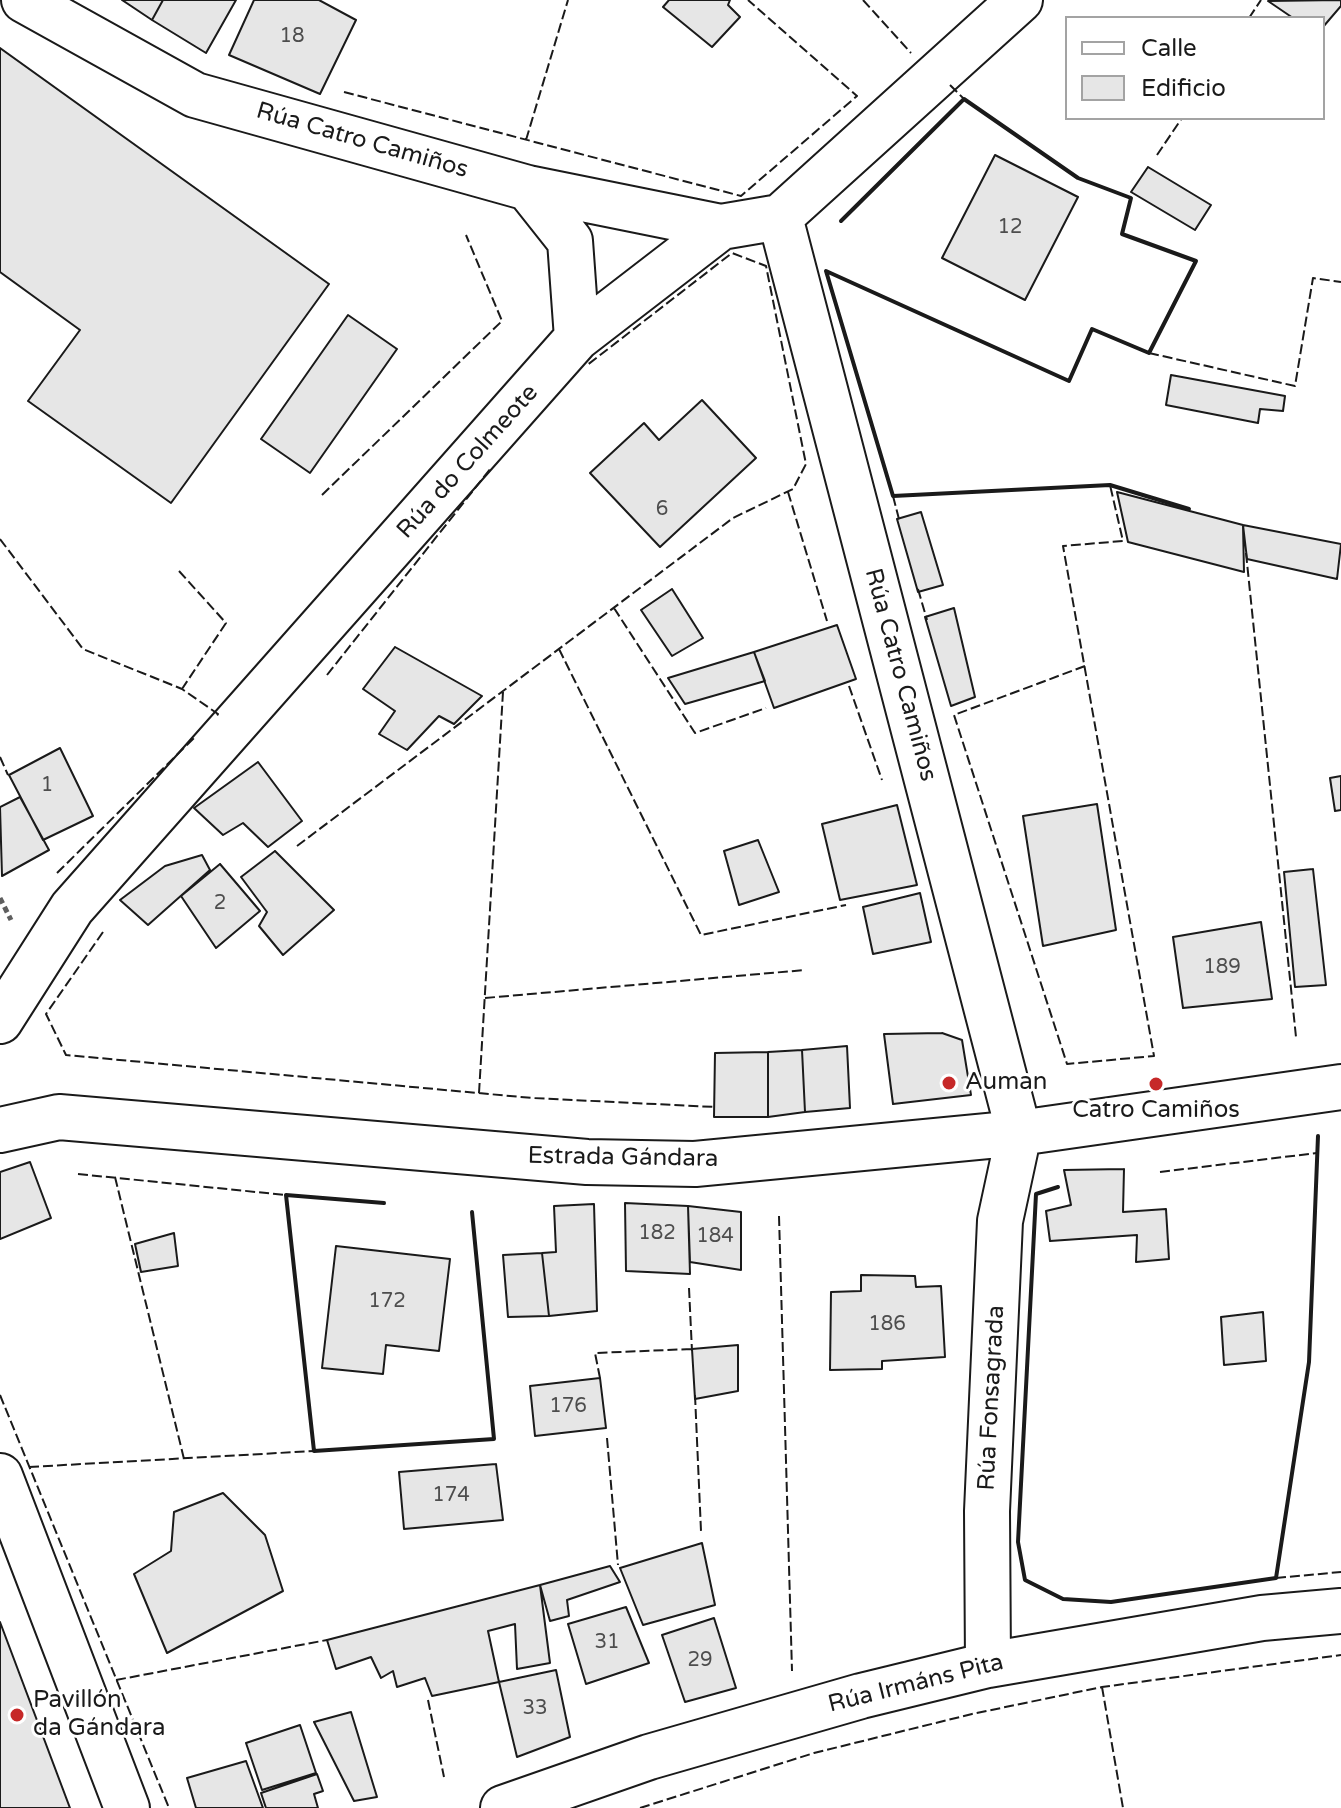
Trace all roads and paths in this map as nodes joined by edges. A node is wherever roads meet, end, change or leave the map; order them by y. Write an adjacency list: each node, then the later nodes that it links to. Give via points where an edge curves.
1 (24, 0): 3 (street, Rúa Catro Camiños, via 195,95)
2 (1020, 0): 4 (street)
3 (528, 188): 5 (street, Rúa Catro Camiños); 6 (street, via 570,241)
4 (780, 217): 5 (street, Rúa do Colmeote); 10 (street, Rúa Catro Camiños)
5 (721, 227): 6 (street, Rúa do Colmeote)
6 (577, 338): 7 (street, Rúa do Colmeote, via 72,908)
7 (0, 1021)
8 (1341, 1087): 10 (street, Estrada Gándara)
9 (0, 1130): 10 (street, Estrada Gándara, via 59,1117 587,1162 695,1164)
10 (1019, 1133): 13 (street, Rúa Fonsagrada, via 1000,1221 987,1511)
11 (0, 1476): 14 (street)
12 (1341, 1611): 13 (street, Rúa Irmáns Pita, via 1262,1618)
13 (988, 1665): 15 (street, Rúa Irmáns Pita, via 649,1757)
14 (127, 1808)
15 (503, 1808)

